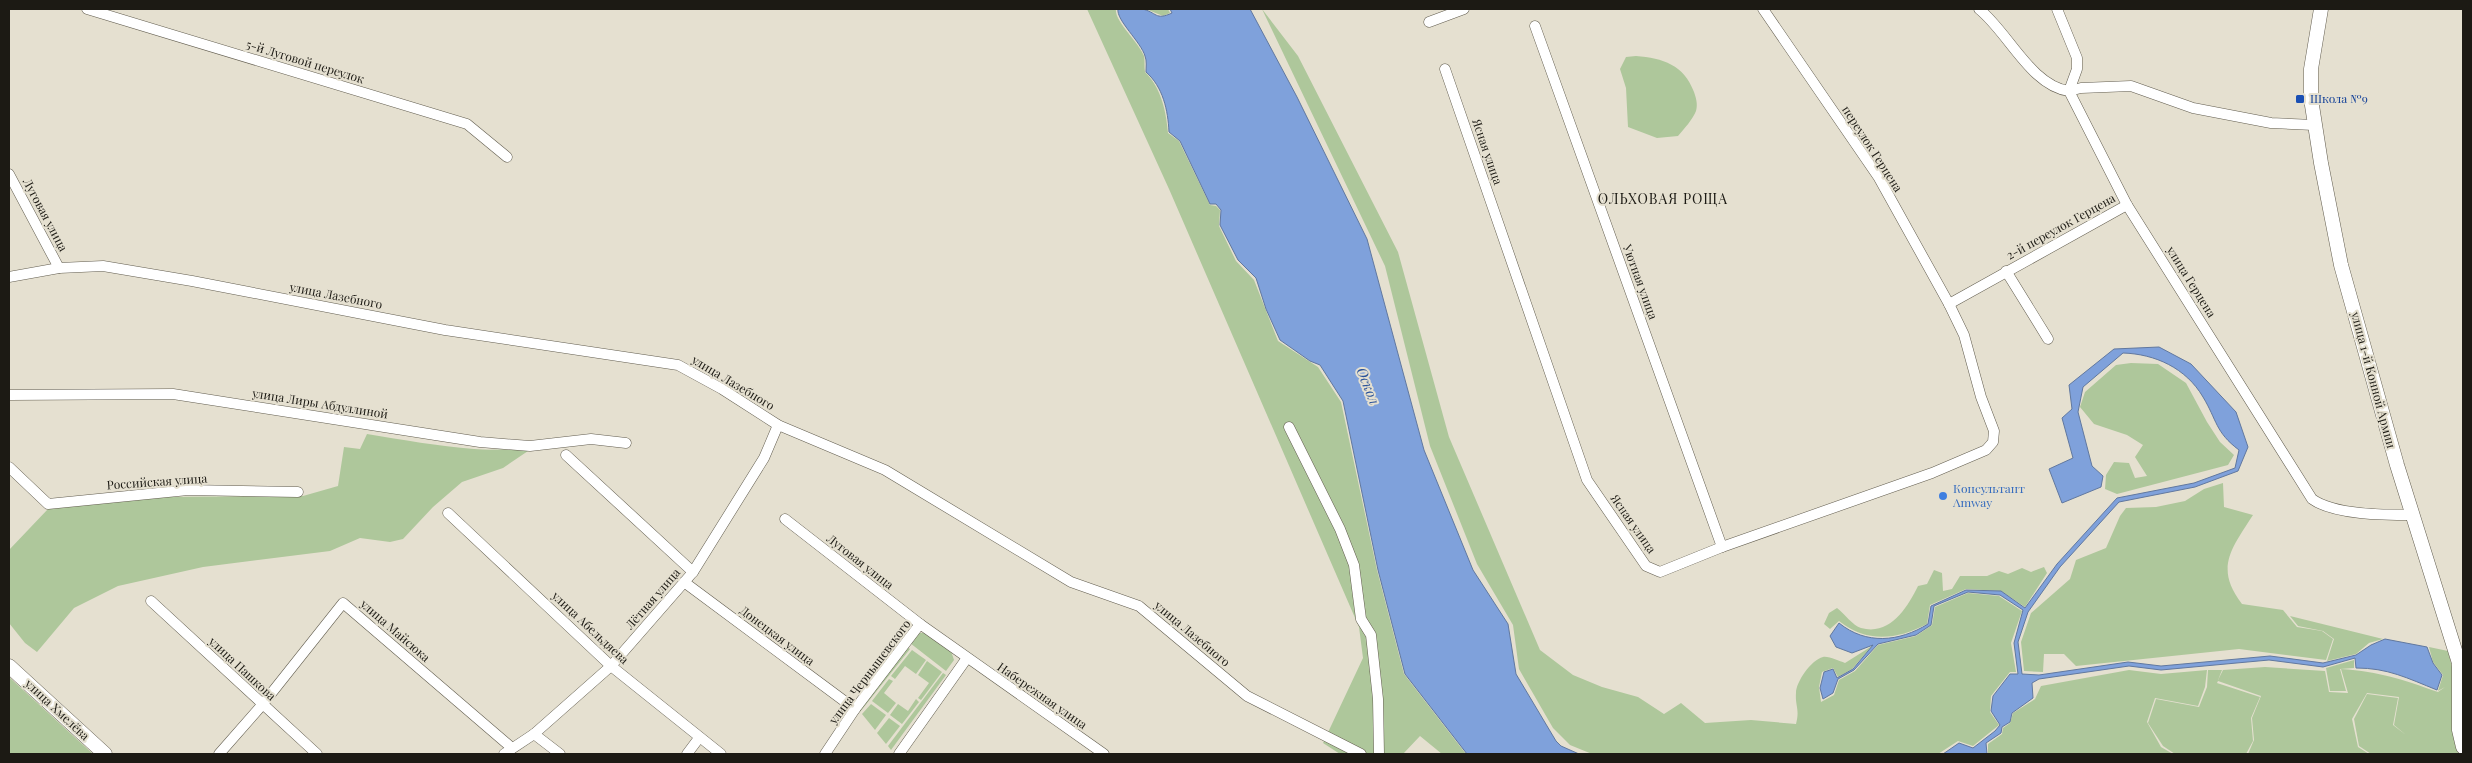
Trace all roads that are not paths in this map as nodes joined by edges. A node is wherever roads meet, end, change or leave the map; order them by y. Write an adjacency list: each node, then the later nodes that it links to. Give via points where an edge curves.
1 (87, 9): 12 (street, 5-й Луговой переулок, via 467,124)
2 (1464, 9): 7 (street)
3 (1763, 9): 18 (street, переулок Герцена, via 1879,178)
4 (1979, 9): 10 (street, via 2031,68 2057,90)
5 (2057, 9): 10 (street, via 2077,58)
6 (2322, 9): 11 (main road, улица 1-й Конной Армии, via 2311,69)
7 (1429, 22)
8 (1535, 26): 31 (street, Уютная улица)
9 (1445, 69): 31 (street, Ясная улица, via 1587,480 1646,566 1660,572)
10 (2070, 92): 11 (street, via 2081,88 2131,86 2193,108 2271,123); 14 (street, улица Герцена)
11 (2314, 125): 29 (main road, улица 1-й Конной Армии, via 2341,265)
12 (507, 157)
13 (9, 174): 15 (street, Луговая улица)
14 (2127, 205): 16 (street, 2-й переулок Герцена); 29 (street, улица Герцена, via 2312,499 2323,507)
15 (59, 268): 17 (street, улица Лазебного); 22 (street, улица Лазебного, via 103,266 445,330 678,365)
16 (2006, 271): 18 (street, 2-й переулок Герцена); 20 (street, 2-й переулок Герцена)
17 (9, 277)
18 (1949, 304): 19 (street, переулок Герцена)
19 (1964, 335): 31 (street, Ясная улица, via 1994,431 1993,442 1986,450)
20 (2048, 339)
21 (9, 396): 24 (street, улица Лиры Абдуллиной, via 173,394 480,442 530,446 591,439)
22 (778, 425): 32 (street, Лётная улица, via 764,458); 56 (street, улица Лазебного, via 884,470 1071,582 1139,606 1247,696)
23 (1289, 427): 57 (street, via 1354,565 1361,619 1371,635 1378,699)
24 (626, 443)
25 (566, 455): 32 (street)
26 (9, 467): 27 (street, Российская улица, via 48,504 188,490)
27 (298, 492)
28 (448, 513): 40 (street, улица Абельдяева)
29 (2413, 515): 36 (main road, улица 1-й Конной Армии)
30 (785, 519): 35 (street, Луговая улица)
31 (1722, 547)
32 (693, 572): 33 (street, Лётная улица)
33 (684, 582): 40 (street, Лётная улица); 42 (street, Донецкая улица)
34 (151, 601): 41 (street, улица Пашкова)
35 (920, 624): 37 (street, улица Чернышевского); 42 (street, улица Чернышевского)
36 (2459, 647): 38 (main road, улица 1-й Конной Армии)
37 (967, 658): 47 (street); 55 (street, Набережная улица)
38 (2461, 662): 45 (main road, улица 1-й Конной Армии, via 2459,730)
39 (9, 666): 48 (main road, улица Хмелёва)
40 (611, 666): 43 (street, Лётная улица); 44 (street, улица Абельдяева)
41 (262, 705): 46 (street, улица Майсюка, via 343,603); 49 (street, улица Майсюка); 50 (street, улица Пашкова)
42 (855, 710): 54 (street, улица Чернышевского)
43 (534, 734): 46 (street, Лётная улица); 51 (street)
44 (699, 738): 52 (street); 53 (street, улица Абельдяева)
45 (2463, 747)
46 (508, 751)
47 (903, 753)
48 (105, 754)
49 (219, 754)
50 (317, 754)
51 (560, 754)
52 (686, 754)
53 (721, 754)
54 (825, 754)
55 (1104, 754)
56 (1361, 754)
57 (1379, 754)

